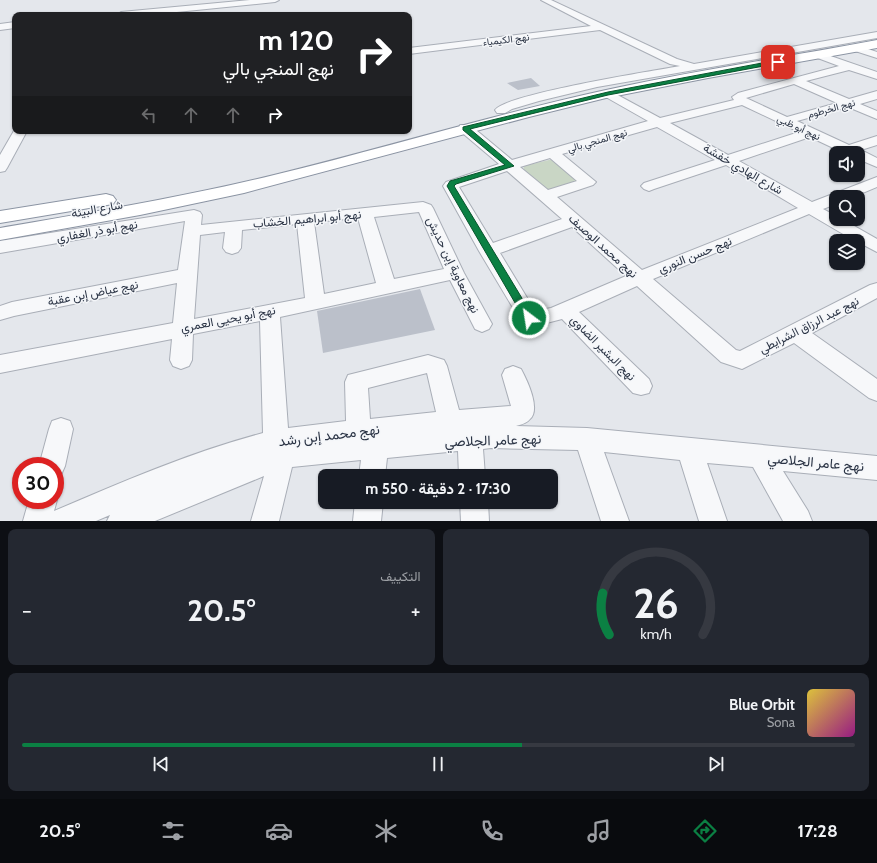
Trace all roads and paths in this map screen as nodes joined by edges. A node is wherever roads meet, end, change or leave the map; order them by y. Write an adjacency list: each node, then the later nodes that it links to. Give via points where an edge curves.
1 (275, 0): 3 (street)
2 (545, 0): 6 (street)
3 (152, 12)
4 (12, 25): 5 (street)
5 (0, 27)
6 (603, 27): 11 (street, نهج الكيمياء); 14 (street)
7 (877, 35): 14 (street, via 698,66)
8 (877, 38): 22 (highway, via 608,86)
9 (877, 44): 10 (highway)
10 (856, 48): 12 (highway); 13 (street)
11 (412, 51)
12 (819, 54): 15 (street); 18 (highway)
13 (877, 55)
14 (677, 66): 22 (street, via 543,96)
15 (850, 66): 16 (street); 17 (street)
16 (877, 76)
17 (796, 81): 20 (street, via 739,96); 21 (street)
18 (608, 94): 25 (street, شارع الهادي خفشة); 26 (highway)
19 (877, 96): 21 (street, نهج الخرطوم)
20 (743, 101): 24 (street, نهج أبو ظبي); 25 (street, نهج المنجي بالي)
21 (849, 104): 23 (street); 24 (street, نهج الخرطوم)
22 (501, 110): 38 (highway, via 379,144)
23 (877, 115)
24 (785, 121): 27 (street, نهج أبو ظبي)
25 (659, 122): 32 (street, نهج المنجي بالي); 34 (street, شارع الهادي خفشة)
26 (465, 128): 36 (street, نهج محمد الوصيف); 39 (highway)
27 (810, 133): 30 (street, نهج أبو ظبي); 34 (street)
28 (18, 134): 37 (street)
29 (877, 140): 31 (street)
30 (840, 146)
31 (865, 146)
32 (552, 154): 36 (street, نهج المنجي بالي); 43 (street, via 588,182)
33 (865, 157): 35 (street, نهج أبو ظبي)
34 (728, 161): 41 (street); 46 (street, شارع الهادي خفشة)
35 (877, 163)
36 (510, 166): 43 (street, نهج محمد الوصيف); 59 (street, نهج المنجي بالي, via 450,186)
37 (0, 168)
38 (247, 176): 48 (highway); 52 (highway, شارع البيئة, via 194,190)
39 (279, 179): 54 (highway, via 224,192); 55 (highway, via 248,191 130,219)
40 (877, 182): 42 (street)
41 (649, 186)
42 (857, 190)
43 (546, 196): 50 (street, نهج محمد الوصيف)
44 (829, 201): 46 (street, نهج حسن النوري)
45 (423, 207): 47 (street, نهج أبو ابراهيم الخشاب); 60 (street, نهج معاوية إبن حديش)
46 (811, 208): 56 (street, شارع الهادي خفشة); 62 (street, نهج حسن النوري)
47 (365, 213): 49 (street, نهج أبو ابراهيم الخشاب); 63 (street)
48 (0, 217)
49 (305, 219): 53 (street, نهج أبو ابراهيم الخشاب); 65 (street)
50 (574, 220): 59 (street); 62 (street, نهج محمد الوصيف)
51 (193, 223): 53 (street, نهج أبو ابراهيم الخشاب); 57 (street, نهج أبو ذر الغفاري); 61 (street)
52 (0, 226)
53 (234, 226): 58 (street)
54 (0, 234)
55 (0, 243)
56 (877, 246)
57 (0, 247)
58 (232, 248)
59 (488, 251): 66 (street, نهج حسن النوري, via 529,318 536,320)
60 (455, 273): 63 (street, نهج أبو يحيى العمري); 69 (street, نهج معاوية إبن حديش)
61 (187, 275): 68 (street, نهج عياض إبن عقبة); 70 (street)
62 (639, 278): 66 (street, نهج حسن النوري); 73 (street, نهج محمد الوصيف, via 729,356)
63 (387, 288): 65 (street, نهج أبو يحيى العمري)
64 (877, 290): 71 (street, نهج عبد الرزاق الشرايطي)
65 (315, 302): 67 (street, نهج أبو يحيى العمري)
66 (565, 310): 76 (street, نهج البشير الضاوي)
67 (270, 312): 70 (street, نهج أبو يحيى العمري); 83 (street)
68 (0, 313)
69 (482, 324)
70 (184, 327): 72 (street); 74 (street, نهج أبو يحيى العمري)
71 (796, 333): 73 (street, نهج عبد الرزاق الشرايطي); 77 (street)
72 (181, 360)
73 (742, 360)
74 (0, 364)
75 (513, 375): 78 (street, نهج محمد إبن رشد, via 523,405 522,412 513,417)
76 (641, 386)
77 (877, 391)
78 (450, 421): 82 (street, نهج محمد إبن رشد); 82 (street, via 436,366 428,364 356,382)
79 (61, 429): 85 (street)
80 (470, 438): 81 (street, نهج عامر الجلاصي); 82 (street, نهج عامر الجلاصي); 89 (street)
81 (587, 438): 84 (street, نهج عامر الجلاصي); 99 (street)
82 (366, 439): 83 (street, نهج عامر الجلاصي); 88 (street)
83 (279, 448): 94 (street, نهج محمد إبن رشد, via 234,454 164,478); 95 (street, نهج عامر الجلاصي); 96 (street)
84 (690, 450): 86 (street, نهج عامر الجلاصي); 100 (street)
85 (54, 457)
86 (761, 457): 87 (street, نهج عامر الجلاصي); 101 (street)
87 (877, 468)
88 (371, 469)
89 (472, 469)
90 (40, 509): 93 (street)
91 (368, 509): 97 (street)
92 (474, 509): 98 (street)
93 (37, 521)
94 (63, 521)
95 (121, 521)
96 (265, 521)
97 (367, 521)
98 (474, 521)
99 (615, 521)
100 (713, 521)
101 (798, 521)

